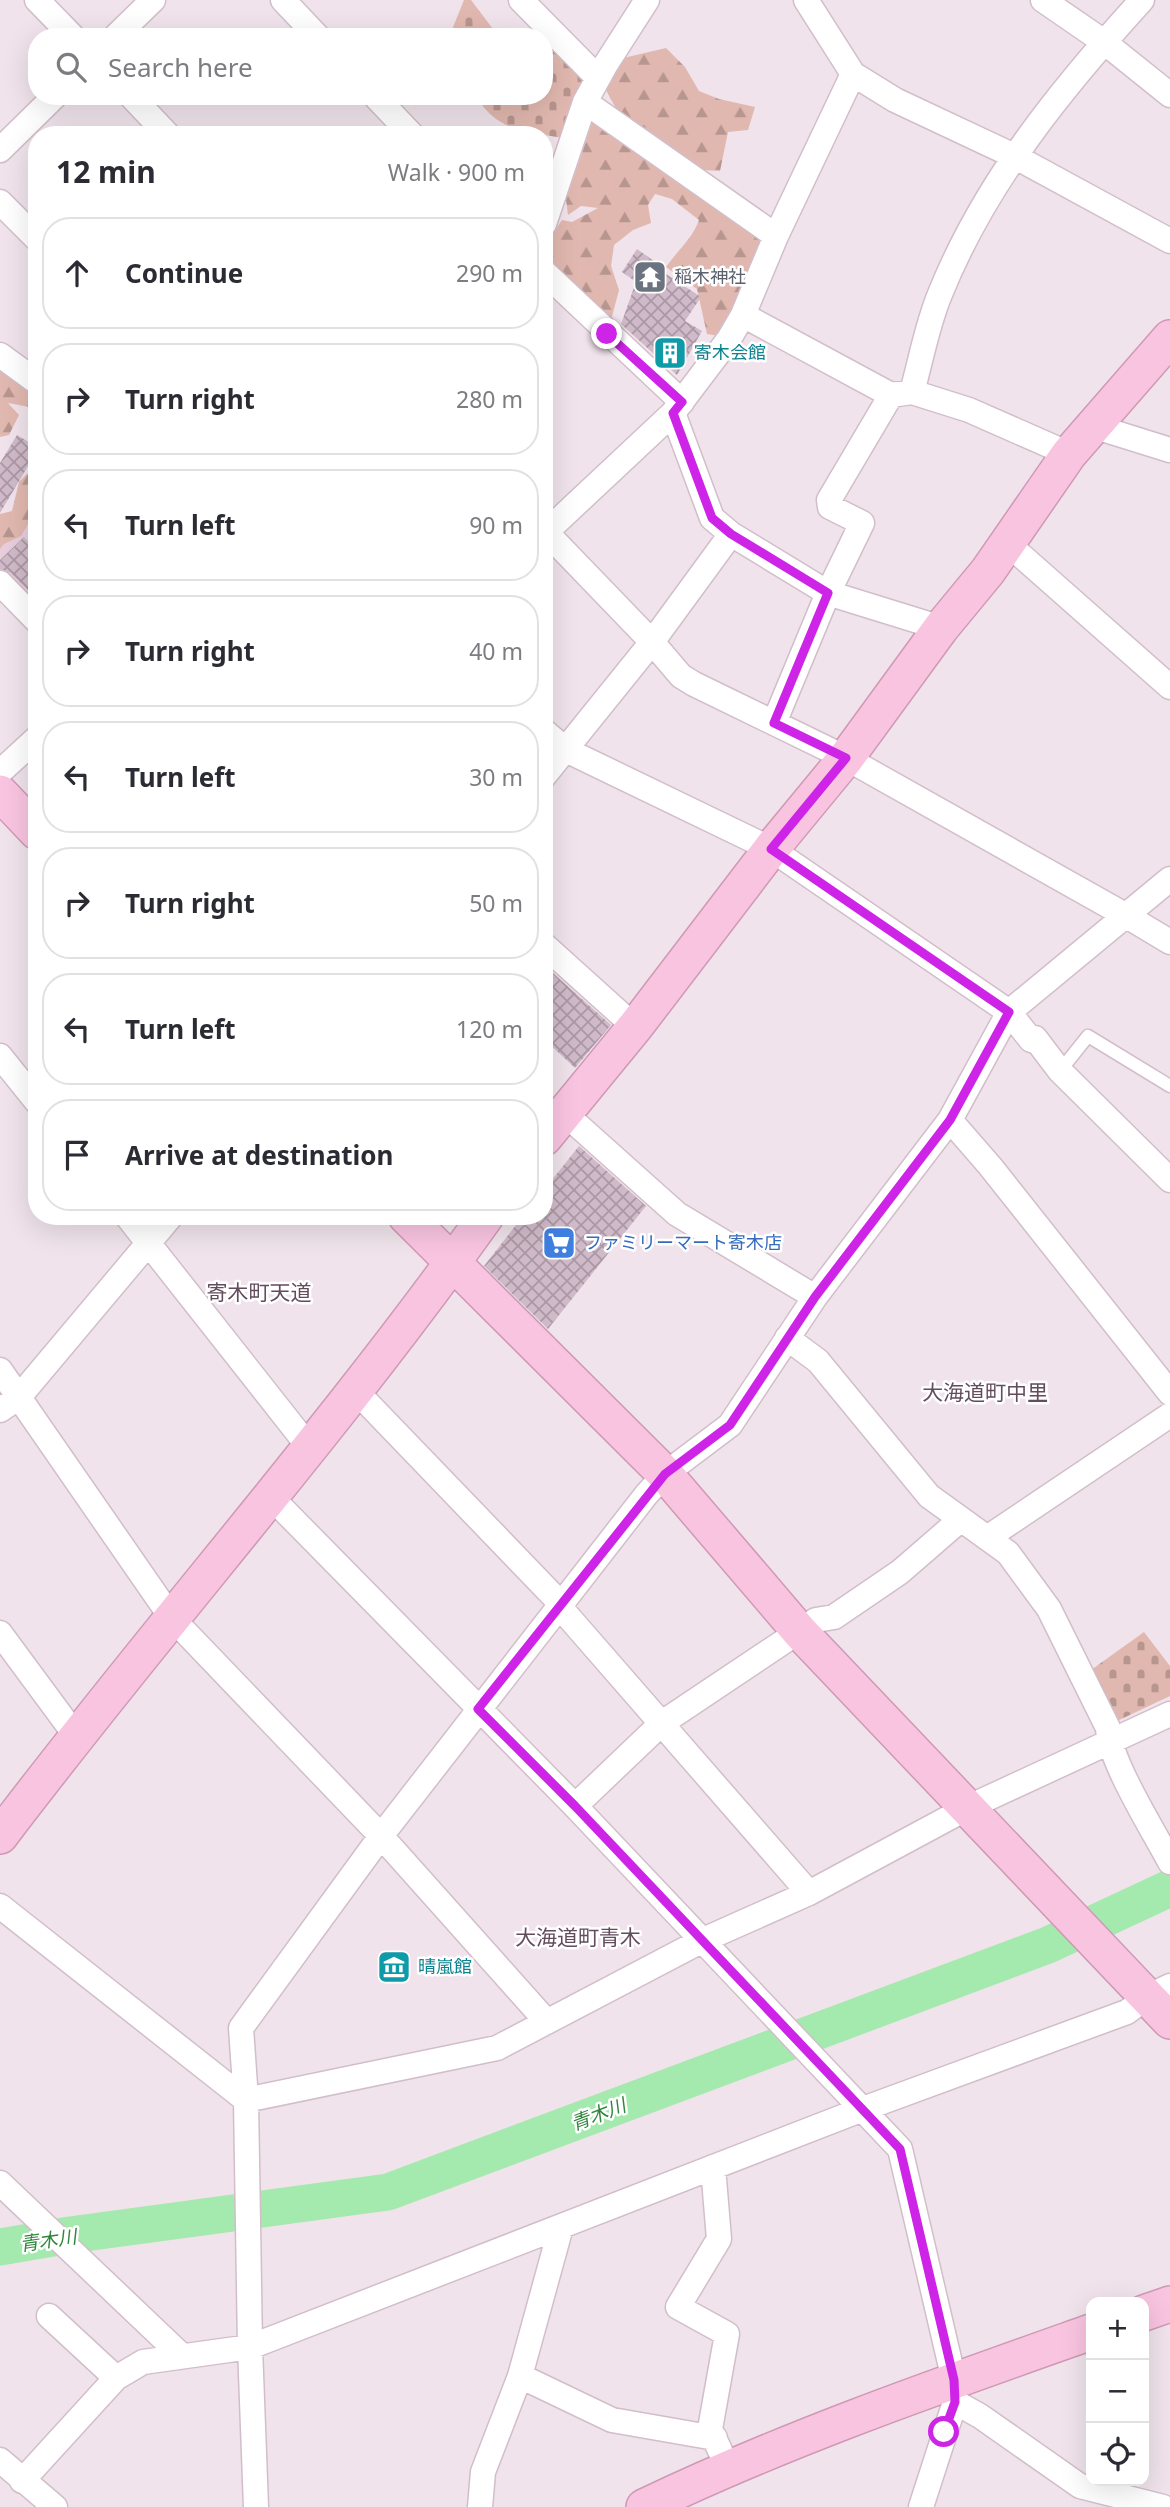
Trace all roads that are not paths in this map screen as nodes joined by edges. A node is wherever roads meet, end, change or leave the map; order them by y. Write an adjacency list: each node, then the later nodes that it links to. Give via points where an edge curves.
1 (37, 0): 9 (street)
2 (153, 0): 10 (street)
3 (283, 0): 11 (street)
4 (521, 0): 12 (street)
5 (648, 0): 16 (street)
6 (806, 0): 15 (street)
7 (1042, 0): 14 (street)
8 (1142, 0): 14 (street)
9 (64, 28)
10 (124, 28)
11 (309, 28)
12 (549, 28)
13 (553, 32): 16 (street)
14 (1104, 42): 17 (street); 25 (street)
15 (853, 74): 25 (street, via 895,100); 29 (street)
16 (598, 78): 18 (street)
17 (1170, 95)
18 (585, 102): 26 (street); 29 (street)
19 (46, 105): 24 (street)
20 (140, 105): 22 (street)
21 (384, 105): 23 (street)
22 (159, 126)
23 (403, 126)
24 (0, 150)
25 (1014, 156): 30 (street); 36 (street, via 970,227)
26 (553, 197)
27 (0, 202): 28 (street)
28 (28, 230)
29 (776, 236): 32 (street)
30 (1170, 241)
31 (553, 281): 37 (street)
32 (743, 315): 36 (street); 37 (street)
33 (1170, 338): 38 (street)
34 (0, 355): 35 (street)
35 (28, 375)
36 (902, 393): 40 (street, via 969,410); 46 (street, via 829,499 830,507 862,523)
37 (677, 407): 41 (street); 42 (street, via 712,518)
38 (1093, 426): 39 (street); 40 (street)
39 (1170, 450)
40 (1069, 454): 44 (street)
41 (553, 523)
42 (731, 534): 46 (street); 49 (street)
43 (553, 539): 49 (street)
44 (1008, 544): 48 (street); 50 (street)
45 (0, 583): 47 (street)
46 (828, 593): 48 (street); 51 (street)
47 (28, 612)
48 (941, 628): 55 (street)
49 (652, 642): 51 (street, via 681,676); 54 (street)
50 (1170, 687)
51 (774, 723): 55 (street)
52 (553, 739): 54 (street)
53 (28, 746): 57 (street)
54 (566, 750): 56 (street); 60 (street)
55 (846, 758): 60 (street); 62 (street)
56 (553, 765)
57 (0, 772)
58 (0, 793): 59 (street)
59 (28, 823)
60 (771, 849): 65 (street); 66 (street)
61 (1170, 879): 62 (street)
62 (1125, 915): 63 (street); 65 (street)
63 (1170, 942)
64 (553, 953): 66 (street)
65 (1009, 1012): 68 (street); 71 (street)
66 (635, 1027): 72 (street)
67 (0, 1056): 70 (street)
68 (1060, 1072): 69 (lane, via 1087,1036); 73 (street)
69 (1170, 1086)
70 (28, 1091)
71 (950, 1120): 80 (street); 84 (street)
72 (554, 1125): 80 (street, via 677,1214)
73 (1170, 1180)
74 (134, 1225): 78 (street)
75 (164, 1225): 78 (street)
76 (415, 1225): 79 (street)
77 (480, 1225): 79 (street)
78 (149, 1243): 85 (street); 87 (street)
79 (453, 1263): 83 (street); 88 (street)
80 (815, 1297): 81 (street)
81 (787, 1338): 88 (street, via 730,1425); 90 (street, via 818,1361 929,1496)
82 (0, 1370): 85 (street)
83 (354, 1389): 87 (street); 92 (street)
84 (1170, 1393)
85 (9, 1404): 93 (street)
86 (1170, 1415): 91 (street)
87 (309, 1447): 89 (street)
88 (665, 1474): 92 (street); 94 (street)
89 (270, 1496): 93 (street); 96 (street)
90 (960, 1520): 91 (street); 94 (street, via 900,1572 834,1617 816,1620)
91 (987, 1538): 100 (street, via 1008,1553 1049,1609 1108,1728)
92 (560, 1605): 96 (street); 98 (street)
93 (172, 1617): 99 (street); 104 (street)
94 (800, 1632): 98 (street); 102 (street)
95 (0, 1633): 99 (street)
96 (478, 1709): 101 (street); 104 (street)
97 (1170, 1714): 100 (street)
98 (662, 1723): 101 (street); 106 (street)
99 (76, 1736): 103 (street)
100 (1108, 1742): 102 (street); 105 (street)
101 (575, 1806): 108 (street)
102 (969, 1807): 106 (street); 109 (street, via 1109,1954)
103 (0, 1836)
104 (381, 1836): 110 (street); 111 (street, via 241,2028)
105 (1170, 1862)
106 (809, 1893): 108 (street)
107 (0, 1906): 111 (street)
108 (701, 1941): 110 (street); 112 (street)
109 (1162, 2001): 112 (street)
110 (547, 2022): 111 (street, via 497,2049)
111 (246, 2100): 120 (street)
112 (863, 2109): 113 (street); 124 (street, via 900,2149)
113 (713, 2167): 115 (street); 125 (street, via 719,2239 678,2307 727,2334 710,2429)
114 (0, 2183): 121 (street)
115 (561, 2227): 120 (street); 122 (street)
116 (1170, 2304): 117 (street)
117 (1149, 2311)
118 (49, 2316): 123 (street)
119 (1086, 2334): 124 (street)
120 (250, 2347): 121 (street); 131 (street)
121 (182, 2356): 123 (street, via 143,2362)
122 (520, 2376): 125 (street, via 612,2420); 132 (street, via 483,2472)
123 (116, 2378): 128 (street)
124 (954, 2391): 127 (street, via 870,2411); 134 (street); 135 (street, via 980,2416 1080,2486)
125 (715, 2438): 127 (street)
126 (0, 2460): 128 (street)
127 (729, 2470): 129 (street)
128 (22, 2481): 130 (street)
129 (679, 2499): 133 (street)
130 (55, 2507)
131 (256, 2507)
132 (480, 2507)
133 (644, 2507)
134 (921, 2507)
135 (1163, 2507)

